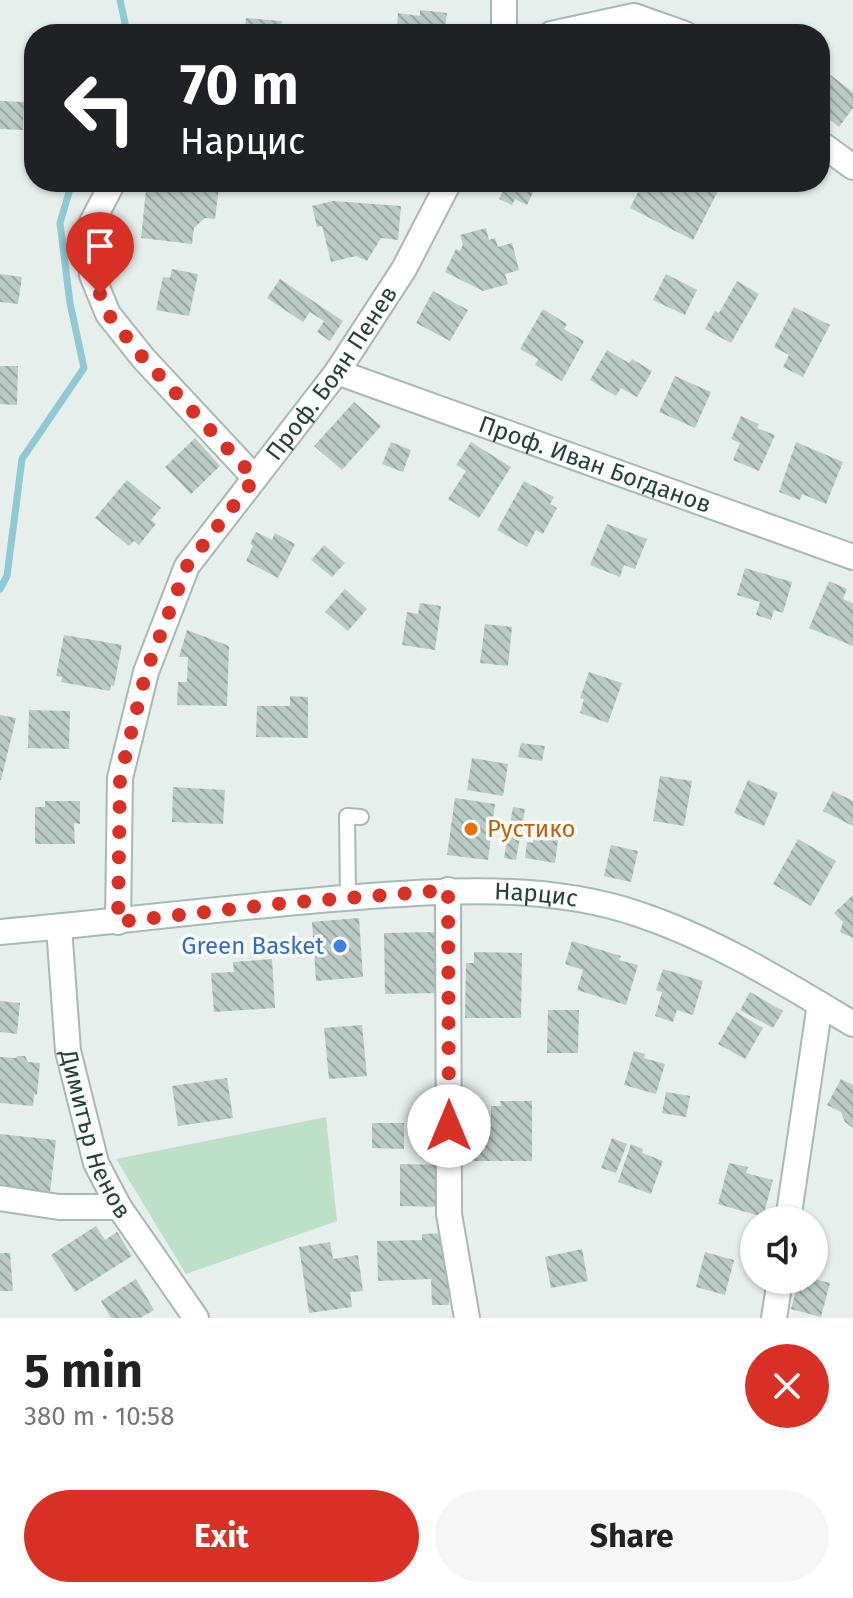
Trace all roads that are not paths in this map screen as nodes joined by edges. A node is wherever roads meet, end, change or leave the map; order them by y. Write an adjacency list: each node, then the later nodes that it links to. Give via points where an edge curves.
1 (504, 0): 2 (street)
2 (504, 24)
3 (597, 24): 4 (street, via 634,16)
4 (657, 24)
5 (830, 150): 6 (street)
6 (853, 167)
7 (108, 192): 10 (street, via 88,230 92,275 108,314)
8 (444, 192): 9 (street, Проф. Боян Пенев, via 404,269)
9 (337, 372): 10 (street, Проф. Боян Пенев); 11 (street, Проф. Иван Богданов)
10 (255, 478): 15 (street, Проф. Боян Пенев, via 187,566 146,672 120,778)
11 (853, 557)
12 (361, 817): 14 (lane, via 347,816)
13 (448, 890): 14 (street, Нарцис); 18 (street, Нарцис, via 555,895 637,913 737,955); 25 (street, via 449,1214)
14 (348, 898): 15 (street, Нарцис)
15 (118, 922): 16 (street, Нарцис)
16 (59, 927): 17 (street, Нарцис); 22 (street, Димитър Ненов, via 68,1051 96,1163)
17 (0, 932)
18 (820, 1004): 19 (street, Нарцис); 21 (street)
19 (853, 1024)
20 (0, 1198): 22 (street, via 59,1207)
21 (790, 1206)
22 (119, 1207): 24 (street, Димитър Ненов)
23 (778, 1294): 26 (street)
24 (196, 1318)
25 (467, 1318)
26 (774, 1318)

